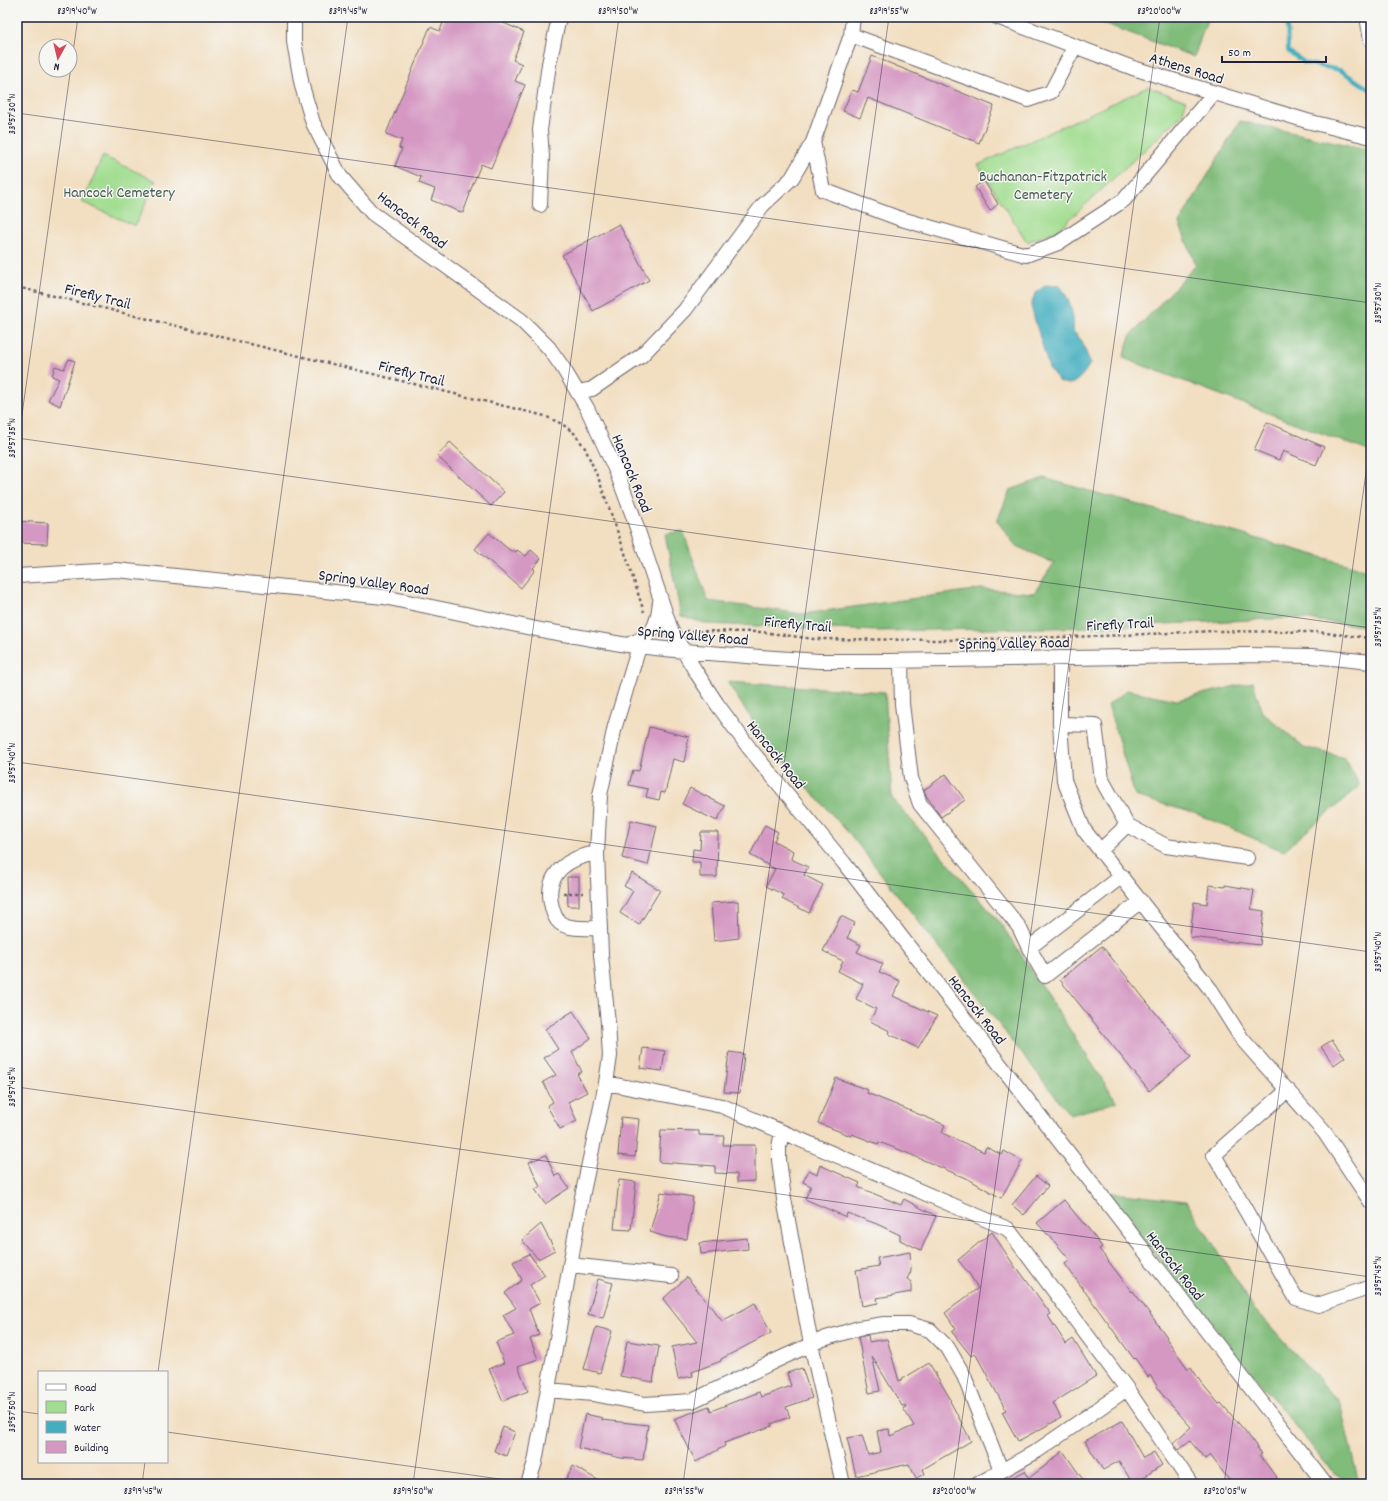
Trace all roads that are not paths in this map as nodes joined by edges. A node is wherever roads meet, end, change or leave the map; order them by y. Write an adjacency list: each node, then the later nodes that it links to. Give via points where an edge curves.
1 (294, 17): 13 (street, Hancock Road, via 294,42 302,86 313,123 340,176 372,213 521,320 549,348)
2 (559, 17): 12 (street, via 549,64 540,130)
3 (853, 17): 6 (street)
4 (997, 17): 8 (street, Athens Road)
5 (1366, 17): 7 (street)
6 (851, 35): 8 (street, via 1028,100 1051,92); 11 (street)
7 (1371, 40)
8 (1075, 46): 9 (street, Athens Road, via 1133,68)
9 (1214, 93): 10 (street, Athens Road, via 1306,121); 11 (street, via 1124,200 1058,243 1026,255 898,218 823,190)
10 (1371, 136)
11 (813, 142): 13 (street, via 792,178 762,206 685,310 641,356 592,390)
12 (540, 204)
13 (578, 392): 15 (street, Hancock Road, via 588,408 617,473)
14 (17, 576): 16 (street, Spring Valley Road, via 116,570 384,597 546,631)
15 (660, 602): 16 (street, via 655,627); 17 (street, Hancock Road, via 671,630)
16 (633, 646): 17 (street, Spring Valley Road); 24 (street, via 600,795)
17 (684, 651): 19 (street, Spring Valley Road, via 819,661); 45 (street, Hancock Road, via 717,704 750,749 844,863)
18 (1060, 658): 19 (street, Spring Valley Road); 20 (street, Spring Valley Road, via 1245,654 1312,656); 21 (street)
19 (901, 661): 29 (street, via 902,704 911,778 920,804 1019,927)
20 (1371, 662)
21 (1060, 724): 22 (street, via 1095,725 1102,780); 23 (street, via 1064,780 1084,830)
22 (1127, 825): 23 (street); 25 (street, via 1166,846)
23 (1101, 850): 26 (street)
24 (597, 853): 28 (street); 28 (street, via 573,859 562,867 554,877 551,901 554,915 561,923 574,927)
25 (1247, 858)
26 (1122, 876): 27 (street); 29 (street)
27 (1141, 900): 29 (street, via 1045,976); 31 (street, via 1211,990 1242,1039)
28 (600, 928): 30 (street, via 610,1056)
29 (1029, 948)
30 (606, 1083): 32 (street, via 722,1106); 34 (street)
31 (1288, 1090): 33 (street, via 1325,1133); 36 (street, via 1214,1155 1296,1298 1318,1305)
32 (782, 1132): 37 (street, via 779,1160 784,1199); 39 (street, via 1008,1229)
33 (1371, 1202)
34 (570, 1265): 35 (street); 38 (street)
35 (671, 1276)
36 (1371, 1287)
37 (811, 1344): 38 (street, via 692,1401 645,1404 593,1394); 40 (street, via 859,1328 884,1324 909,1324 930,1330 948,1348 964,1376); 42 (street)
38 (548, 1390): 41 (street, via 535,1462)
39 (1127, 1390): 40 (street, via 1037,1451); 44 (street)
40 (1001, 1470): 43 (street)
41 (528, 1484)
42 (843, 1484)
43 (978, 1484)
44 (1191, 1484)
45 (1325, 1484)

